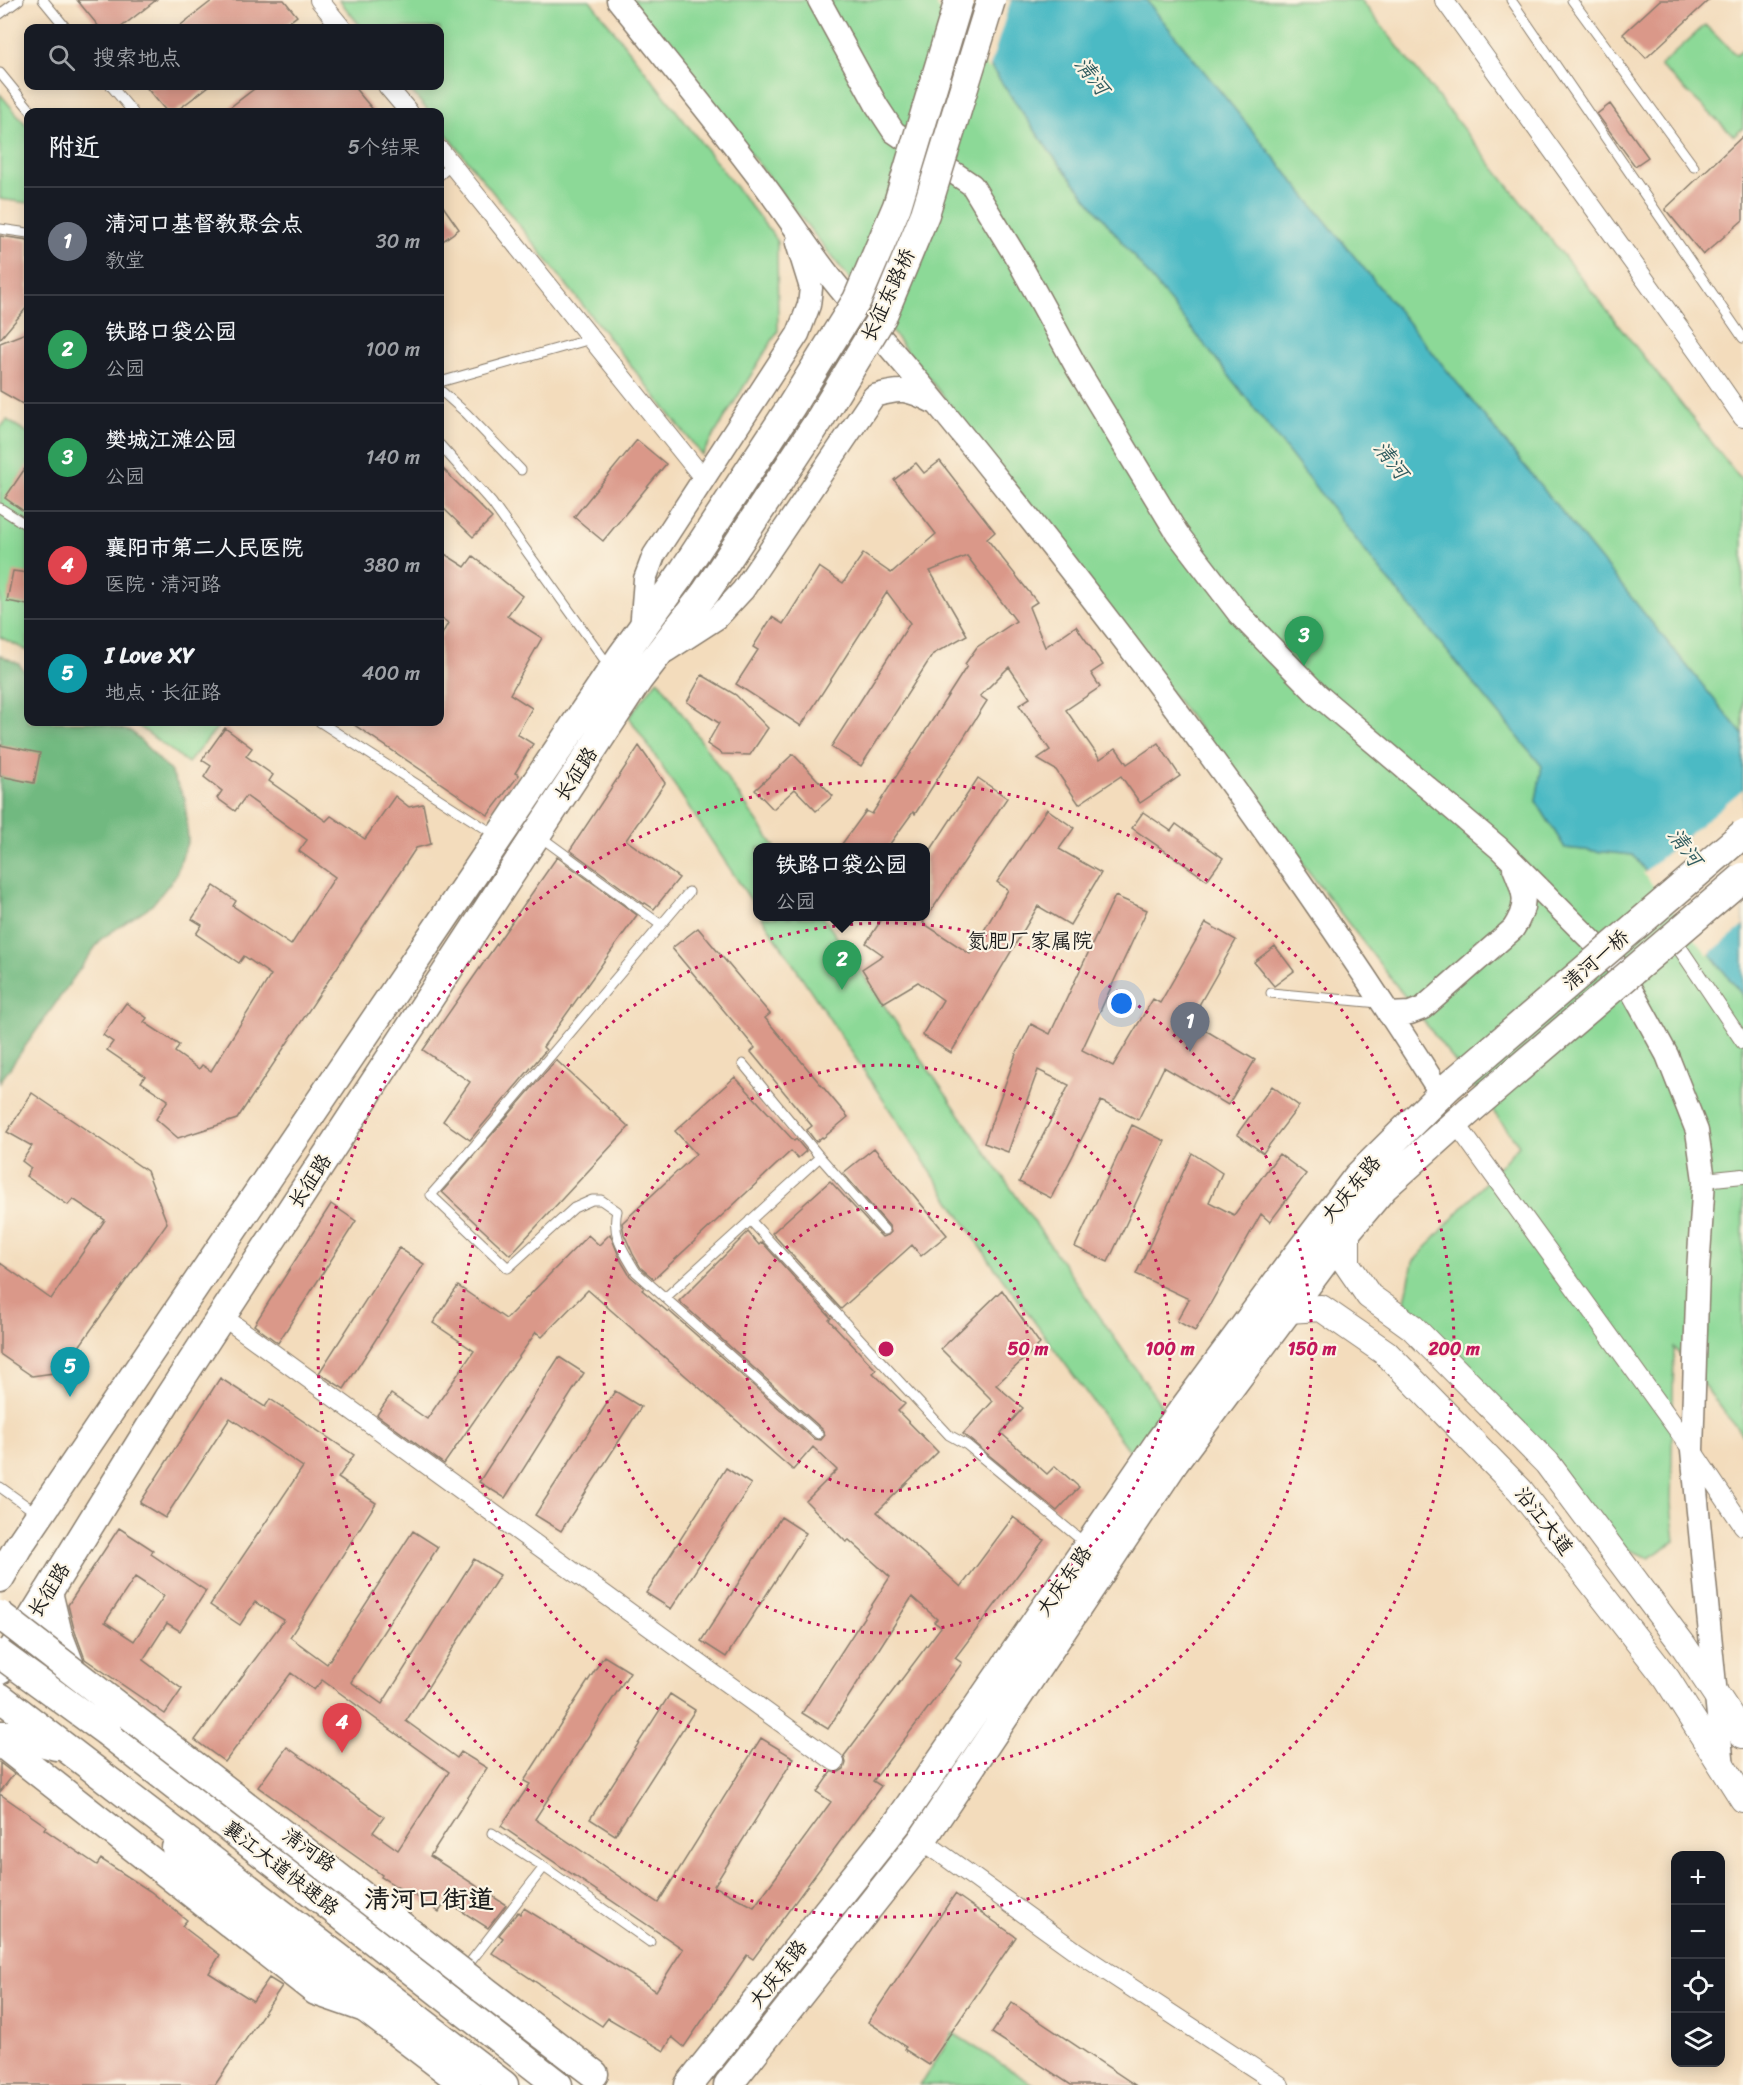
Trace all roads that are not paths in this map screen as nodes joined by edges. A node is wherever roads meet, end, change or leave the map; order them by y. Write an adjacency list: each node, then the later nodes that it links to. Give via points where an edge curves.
1 (19, 0): 11 (lane)
2 (43, 0): 12 (lane)
3 (319, 0): 13 (street)
4 (618, 0): 22 (street, via 761,180)
5 (819, 0): 47 (street, via 894,132 972,185 1177,533 1239,614 1318,695)
6 (959, 0): 40 (main road, 长征东路桥, bridge, via 897,206 857,300 681,576)
7 (991, 0): 41 (main road, 长征东路桥, bridge, via 925,214 882,317 706,592)
8 (1444, 0): 34 (street)
9 (1511, 0): 27 (lane)
10 (1572, 0): 20 (lane)
11 (0, 14)
12 (63, 24)
13 (339, 24)
14 (0, 73): 17 (lane)
15 (114, 90): 18 (lane)
16 (390, 90): 19 (street)
17 (29, 108)
18 (130, 108)
19 (406, 108)
20 (1694, 166)
21 (446, 170): 28 (street)
22 (793, 227): 25 (street); 26 (street, via 811,288)
23 (0, 229): 24 (lane)
24 (24, 232)
25 (833, 281): 26 (street); 29 (street)
26 (798, 334): 37 (street)
27 (1743, 338)
28 (591, 339): 30 (lane); 37 (street)
29 (898, 359): 32 (street); 33 (street)
30 (444, 381)
31 (444, 394): 36 (lane)
32 (874, 396): 33 (street, via 897,390); 41 (street, via 743,590 717,618)
33 (937, 404): 54 (street, via 1128,645 1283,857)
34 (1743, 418)
35 (444, 449): 42 (lane, via 492,503)
36 (521, 470)
37 (704, 479): 40 (street, via 654,555 645,579)
38 (0, 508): 39 (lane)
39 (24, 523)
40 (641, 630): 42 (main road, 长征路)
41 (654, 659): 44 (main road, 长征路)
42 (617, 664): 46 (main road, 长征路)
43 (326, 726): 46 (lane)
44 (537, 834): 50 (lane); 68 (main road, 长征路)
45 (1743, 834): 58 (main road, 清河一桥, bridge)
46 (499, 837): 72 (main road, 长征路)
47 (1512, 861): 51 (street); 53 (street, via 1523,889 1522,915 1513,929)
48 (1743, 878): 59 (main road, 清河一桥, bridge)
49 (689, 892): 50 (lane)
50 (661, 925): 66 (lane, via 431,1195 508,1268 574,1208 601,1200 617,1211 617,1239 636,1272)
51 (1619, 968): 55 (street, via 1666,929); 62 (street, via 1667,1055 1697,1131)
52 (1271, 993): 54 (lane)
53 (1423, 1008): 54 (street, via 1410,1013); 56 (street, via 1412,1022)
54 (1385, 1009): 56 (street)
55 (1743, 1042)
56 (1412, 1048): 58 (street)
57 (743, 1064): 60 (lane)
58 (1445, 1090): 74 (main road, 大庆东路, via 1358,1176 1167,1431)
59 (1462, 1116): 65 (main road, 大庆东路, via 1384,1186); 70 (street)
60 (820, 1157): 63 (lane); 64 (lane)
61 (1743, 1176): 62 (street)
62 (1704, 1180): 70 (street)
63 (750, 1220): 66 (lane); 74 (lane, via 950,1435)
64 (884, 1230)
65 (1347, 1231): 67 (main road, 大庆东路); 82 (main road, 沿江大道, via 1347,1264 1370,1296 1412,1327 1547,1463)
66 (665, 1298): 69 (lane)
67 (1288, 1310): 90 (main road, 沿江大道, via 1321,1308 1386,1353 1520,1490 1667,1679); 93 (main road, 大庆东路, via 1174,1463)
68 (222, 1316): 77 (main road, 长征路); 89 (street)
69 (818, 1434)
70 (1692, 1449): 73 (street); 82 (street)
71 (0, 1487): 72 (lane)
72 (40, 1515): 75 (main road, 长征路)
73 (1743, 1526)
74 (1088, 1546): 102 (main road, 大庆东路, via 899,1821)
75 (9, 1552): 76 (main road, 长征路)
76 (0, 1578)
77 (48, 1592): 79 (main road, 长征路); 81 (main road, via 58,1634)
78 (0, 1615): 98 (main road, bridge)
79 (6, 1640): 80 (main road, 长征路); 81 (main road, 清河路); 101 (main road, 襄江大道快速路, bridge, via 108,1733)
80 (0, 1670)
81 (78, 1685): 96 (main road, 清河路)
82 (1716, 1694): 86 (main road, 沿江大道); 90 (street)
83 (0, 1697): 100 (main road, 襄江大道快速路)
84 (0, 1710): 88 (main road)
85 (0, 1735): 88 (main road)
86 (1743, 1735)
87 (0, 1742): 97 (main road, via 316,1991)
88 (56, 1746): 97 (main road)
89 (836, 1762)
90 (1723, 1767): 91 (main road, 沿江大道)
91 (1743, 1799)
92 (492, 1833): 94 (lane)
93 (922, 1840): 103 (main road, 大庆东路); 104 (street, via 1077,1952)
94 (544, 1867): 95 (lane); 96 (lane)
95 (650, 1942)
96 (468, 1965): 98 (main road, 清河路)
97 (365, 2008): 99 (main road)
98 (602, 2080)
99 (466, 2085)
100 (504, 2085)
101 (558, 2085)
102 (689, 2085)
103 (728, 2085)
104 (1280, 2085)

